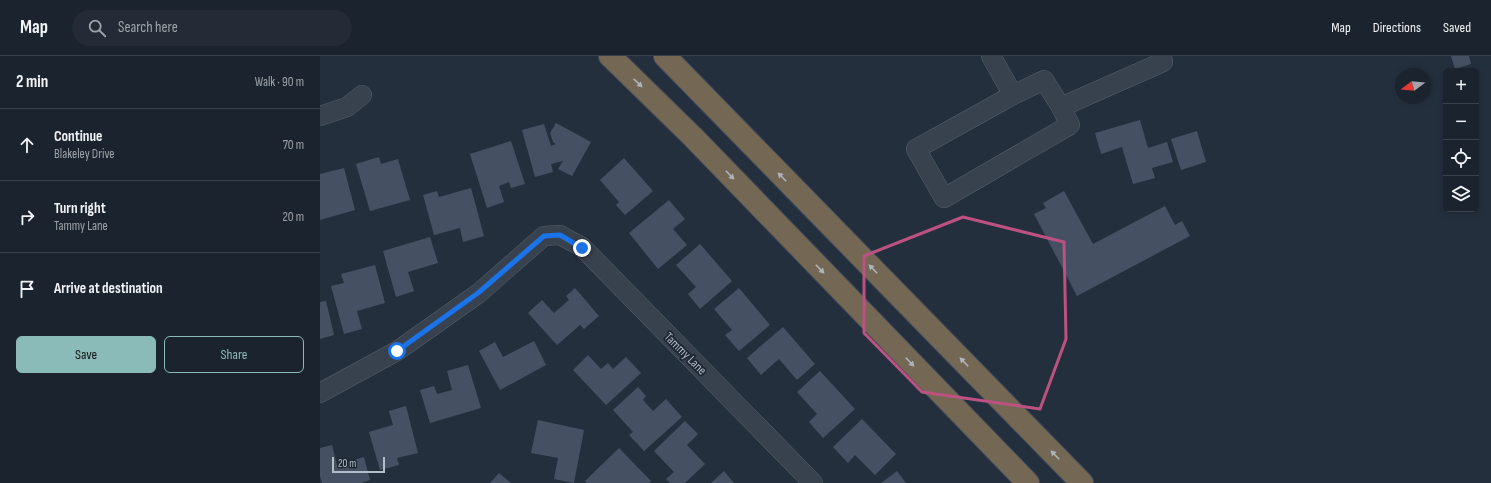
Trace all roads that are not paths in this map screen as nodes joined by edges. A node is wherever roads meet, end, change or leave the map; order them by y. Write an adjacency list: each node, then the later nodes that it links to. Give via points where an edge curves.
1 (610, 56): 11 (highway, one-way to 11, via 693,136)
2 (665, 56): 12 (highway, one-way to 2)
3 (991, 56): 6 (street)
4 (1162, 59): 7 (street)
5 (362, 95): 8 (street, via 347,107)
6 (1013, 95): 7 (street, via 1044,80); 7 (street, via 916,149 944,198 1070,125)
7 (1061, 107)
8 (320, 116)
9 (320, 393): 10 (street, Tammy Lane, via 397,351 478,293 541,238 552,234 568,238 582,248)
10 (813, 483)
11 (1028, 483)
12 (1082, 483)

